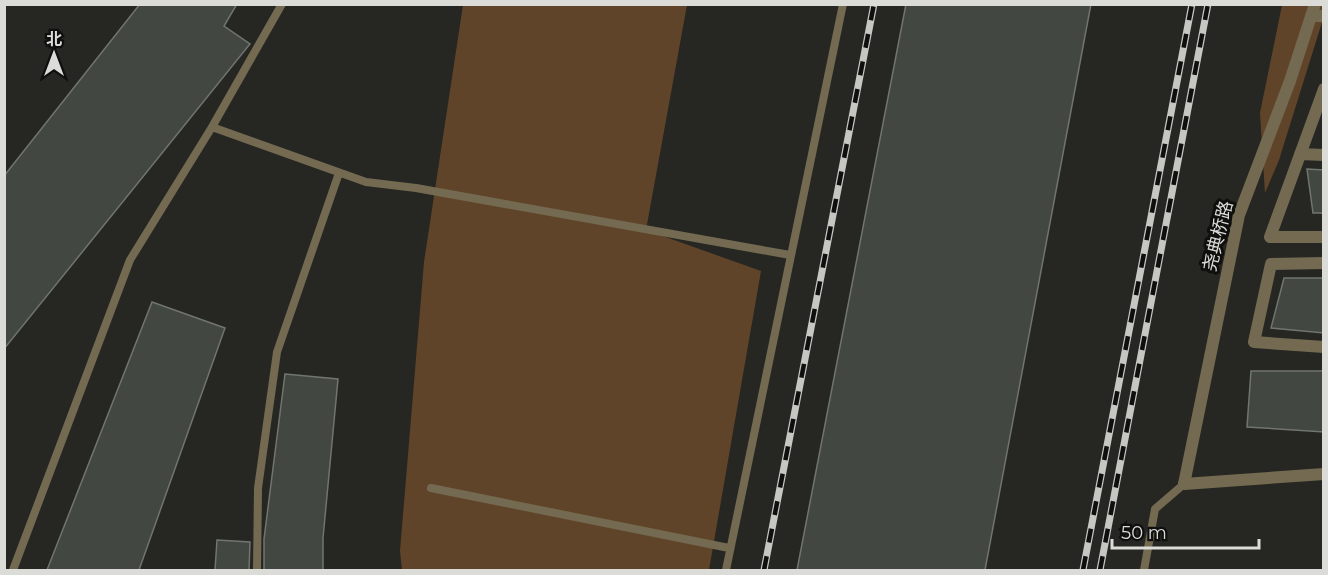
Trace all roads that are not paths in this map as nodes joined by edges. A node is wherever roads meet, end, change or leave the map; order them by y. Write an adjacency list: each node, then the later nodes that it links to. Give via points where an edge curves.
1 (282, 4): 5 (lane)
2 (843, 4): 10 (lane)
3 (1316, 12): 14 (street, 尧典桥路, via 1239,214)
4 (1323, 89): 6 (street)
5 (212, 127): 8 (lane); 17 (lane, via 130,260)
6 (1300, 154): 7 (street); 9 (street, via 1270,237)
7 (1323, 155)
8 (339, 173): 10 (lane, via 366,182); 18 (lane, via 278,352 258,488)
9 (1323, 237)
10 (790, 255): 16 (lane)
11 (1323, 263): 12 (street, via 1271,264 1254,342)
12 (1323, 347)
13 (1323, 474): 14 (street)
14 (1184, 484): 20 (lane, via 1155,509)
15 (431, 488): 16 (lane)
16 (729, 548): 19 (lane)
17 (13, 570)
18 (257, 570)
19 (726, 570)
20 (1144, 570)

